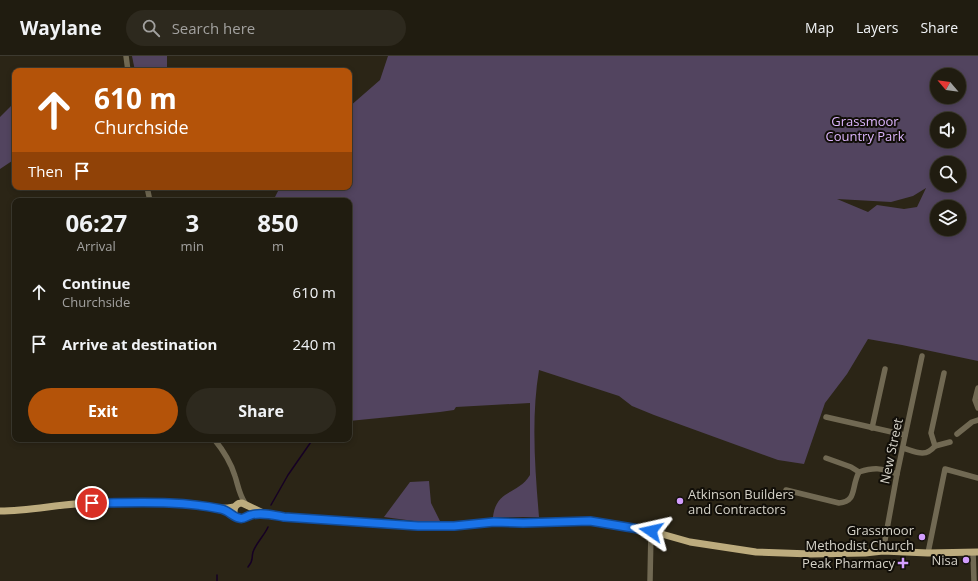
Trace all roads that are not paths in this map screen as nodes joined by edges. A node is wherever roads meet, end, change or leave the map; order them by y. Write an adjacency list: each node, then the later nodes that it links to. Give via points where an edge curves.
1 (126, 56): 2 (street)
2 (128, 68)
3 (922, 356): 12 (street, New Street)
4 (885, 369): 10 (street)
5 (944, 373): 15 (street, via 931,433)
6 (978, 388): 7 (street, via 975,400)
7 (978, 408)
8 (826, 417): 10 (street)
9 (978, 420): 11 (street)
10 (872, 428): 12 (street)
11 (957, 434)
12 (905, 436): 16 (street, New Street)
13 (216, 442): 22 (street, via 231,464)
14 (950, 442): 15 (street)
15 (935, 446): 16 (street, via 925,454)
16 (903, 448): 19 (street, New Street)
17 (826, 458): 18 (street)
18 (859, 472): 19 (street, via 871,468); 21 (street, via 851,499 847,503)
19 (897, 474): 31 (street, New Street)
20 (978, 478): 33 (street, via 945,469)
21 (786, 490)
22 (240, 493): 23 (street); 24 (street)
23 (246, 505): 24 (main road, via 240,503); 27 (main road); 28 (main road, via 250,511)
24 (235, 506): 25 (main road); 29 (main road)
25 (223, 509): 26 (main road, via 175,503 92,503); 29 (main road)
26 (0, 511)
27 (265, 514): 28 (main road); 30 (main road, via 418,526 590,521)
28 (248, 515): 29 (main road, via 242,519)
29 (236, 516)
30 (651, 531): 31 (main road, via 690,542 756,552 811,554); 34 (street)
31 (883, 551): 33 (main road)
32 (976, 552): 33 (main road); 35 (street)
33 (928, 553)
34 (650, 581)
35 (974, 581)

